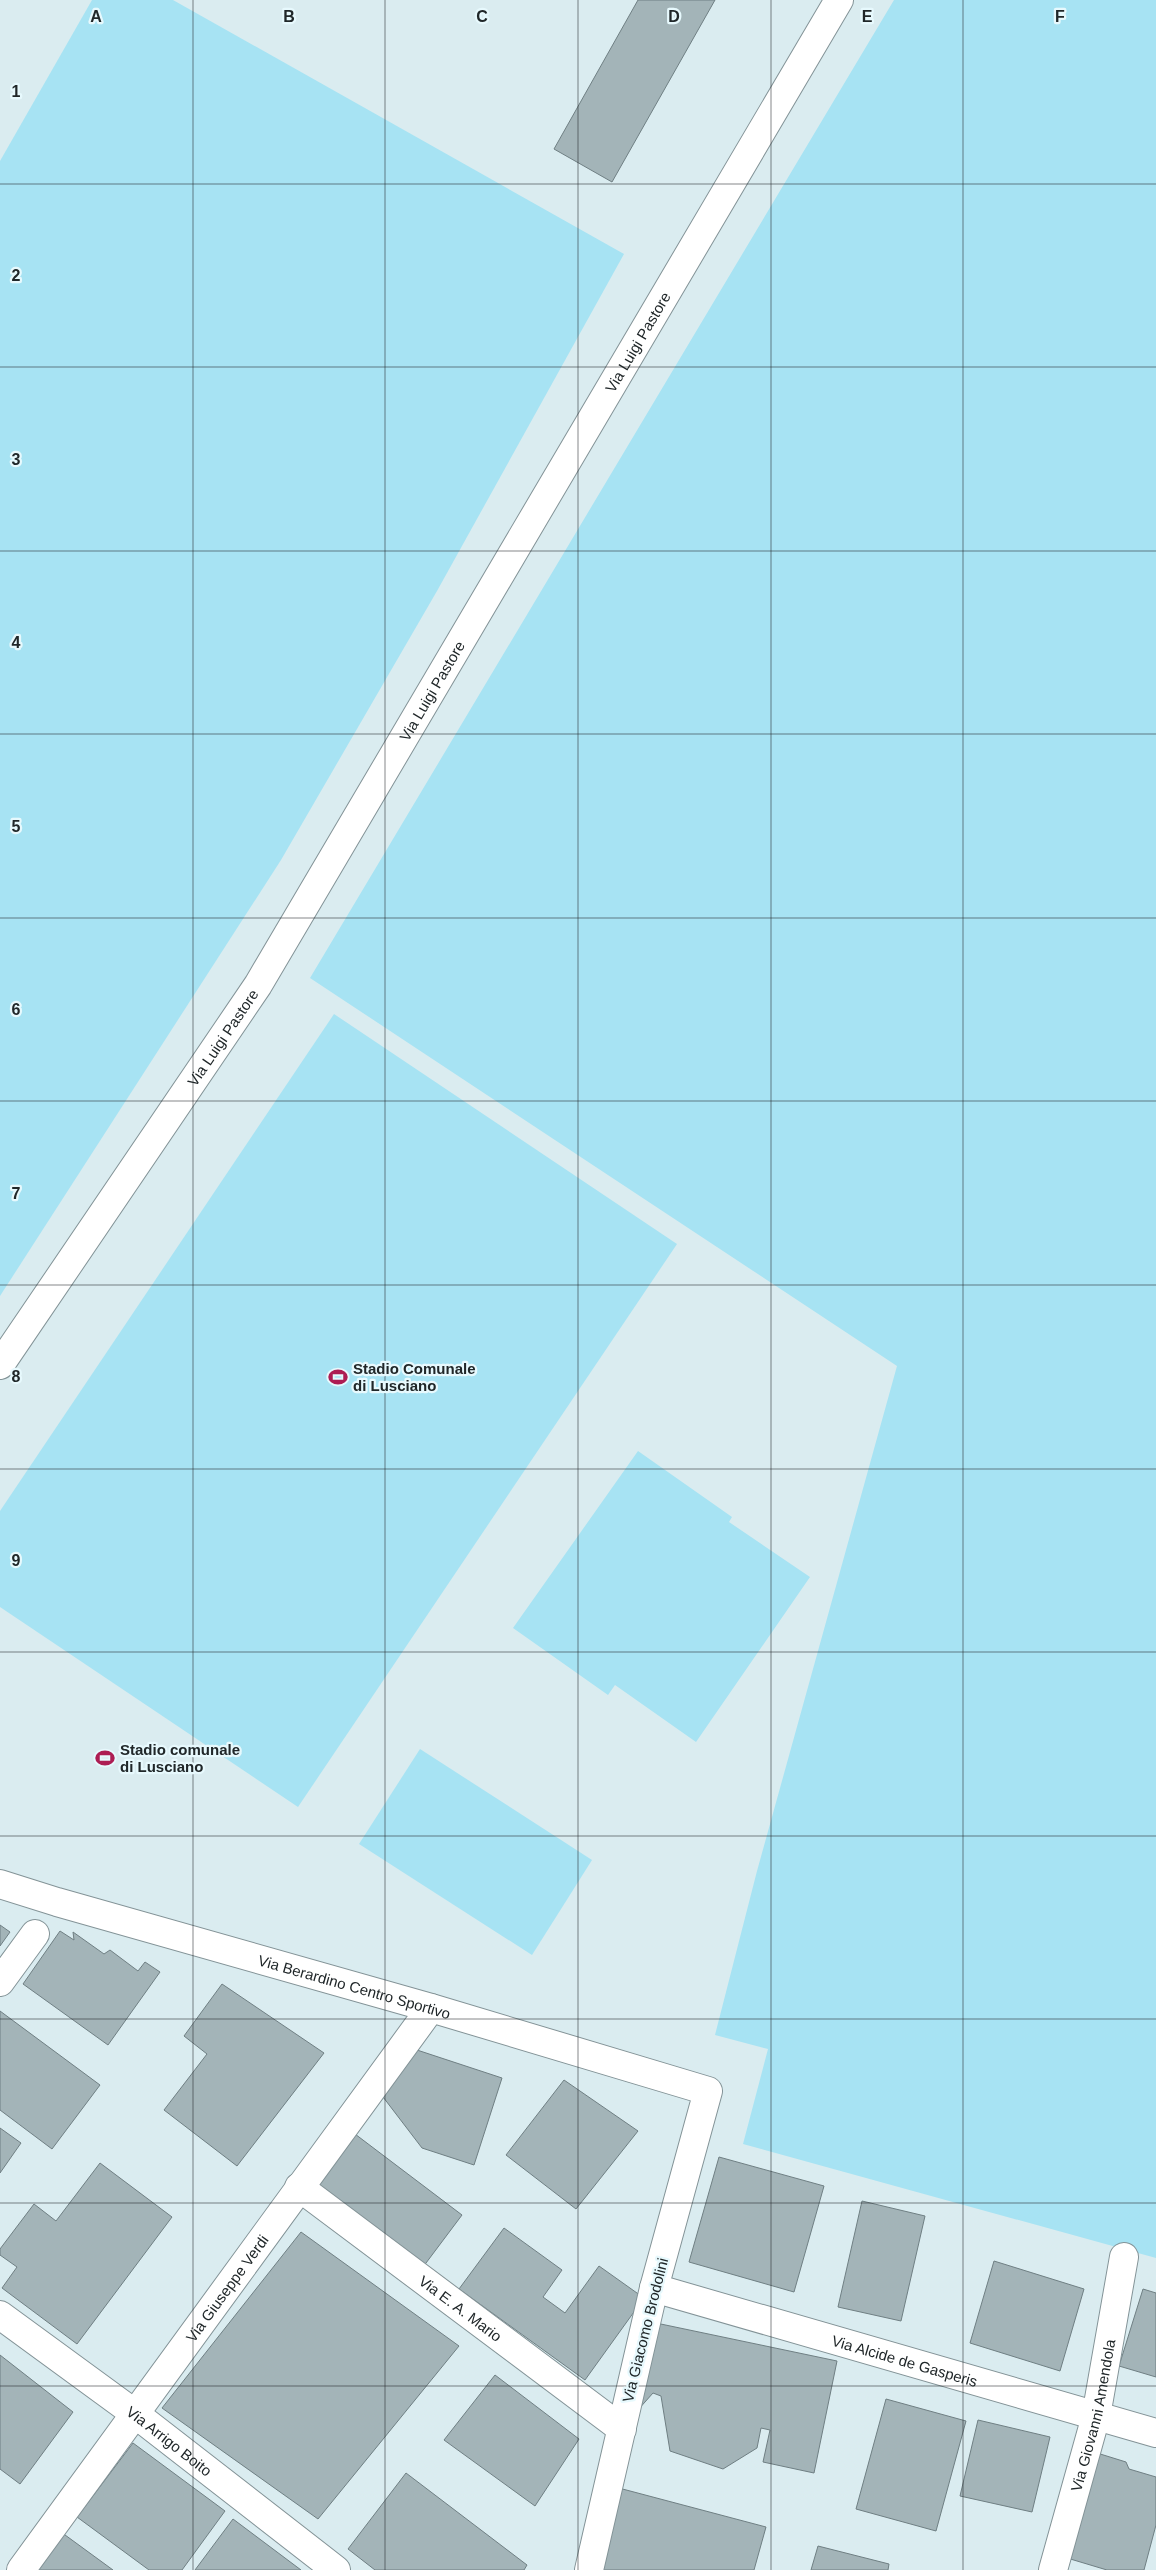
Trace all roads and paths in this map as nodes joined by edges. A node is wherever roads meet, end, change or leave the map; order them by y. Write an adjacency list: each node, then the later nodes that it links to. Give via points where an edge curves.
1 (839, 0): 2 (street, Via Luigi Pastore, via 258,985)
2 (0, 1365)
3 (0, 1884): 6 (street, Via Berardino Centro Sportivo)
4 (35, 1934): 5 (street)
5 (0, 1982)
6 (431, 2008): 7 (street, Via Berardino Centro Sportivo); 8 (street, Via Giuseppe Verdi)
7 (708, 2091): 10 (street, Via Giacomo Brodolini)
8 (300, 2187): 12 (street, Via Giuseppe Verdi); 14 (street, Via E. A. Mario)
9 (1124, 2257): 13 (street, Via Giovanni Amendola)
10 (654, 2288): 13 (street, Via Alcide de Gasperis); 14 (street, Via Giacomo Brodolini)
11 (0, 2315): 12 (street, Via Arrigo Boito)
12 (134, 2413): 16 (street, Via Giuseppe Verdi); 17 (street, Via Arrigo Boito)
13 (1096, 2416): 15 (street, Via Alcide de Gasperis); 19 (street, Via Giovanni Amendola)
14 (622, 2429): 18 (street, Via Giacomo Brodolini)
15 (1156, 2433)
16 (21, 2570)
17 (336, 2570)
18 (589, 2570)
19 (1053, 2570)

